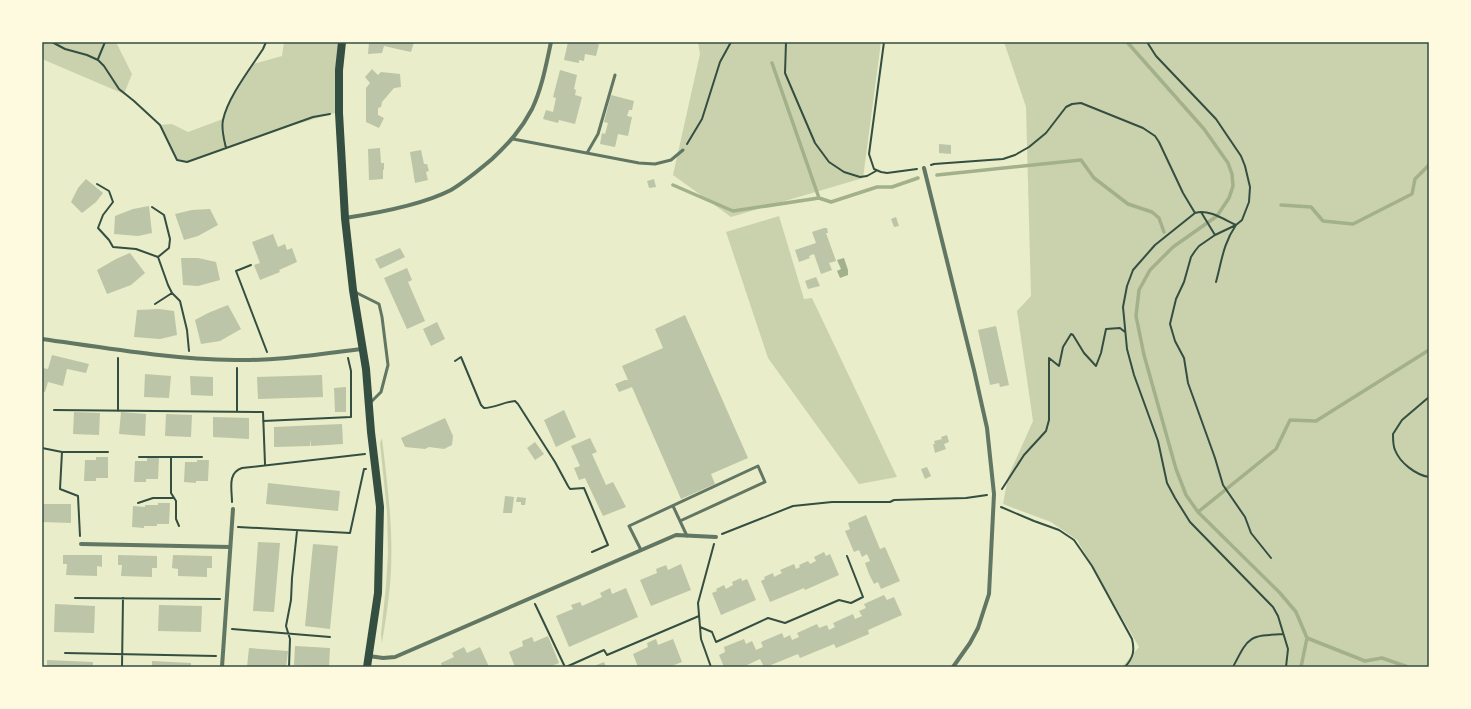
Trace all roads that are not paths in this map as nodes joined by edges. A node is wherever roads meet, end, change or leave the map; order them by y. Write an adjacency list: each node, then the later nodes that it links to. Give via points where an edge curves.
1 (342, 42): 8 (main road, via 339,113)
2 (550, 42): 4 (street, via 542,82 532,109)
3 (615, 75): 6 (lane, via 598,134)
4 (513, 140): 6 (lane); 8 (street, via 475,174 450,190 424,201)
5 (683, 150): 6 (lane, via 671,160 655,164)
6 (587, 153)
7 (924, 168): 24 (street, via 987,428 994,494 989,594 978,628)
8 (345, 218): 9 (main road)
9 (353, 290): 11 (main road); 12 (lane, via 379,304 382,317 388,365 381,392)
10 (42, 339): 11 (street, via 189,358 237,360 270,359)
11 (362, 348): 12 (main road)
12 (370, 403): 21 (main road, via 380,507 380,565)
13 (673, 506): 15 (lane); 15 (lane, via 758,466 765,482); 20 (lane, via 629,526)
14 (233, 509): 19 (street)
15 (680, 521): 16 (lane)
16 (687, 536): 17 (street); 20 (street, via 676,535)
17 (716, 537)
18 (80, 544): 19 (street)
19 (230, 547): 22 (street)
20 (641, 550): 21 (street, via 395,657)
21 (369, 656): 23 (main road)
22 (222, 667)
23 (367, 667)
24 (953, 667)

